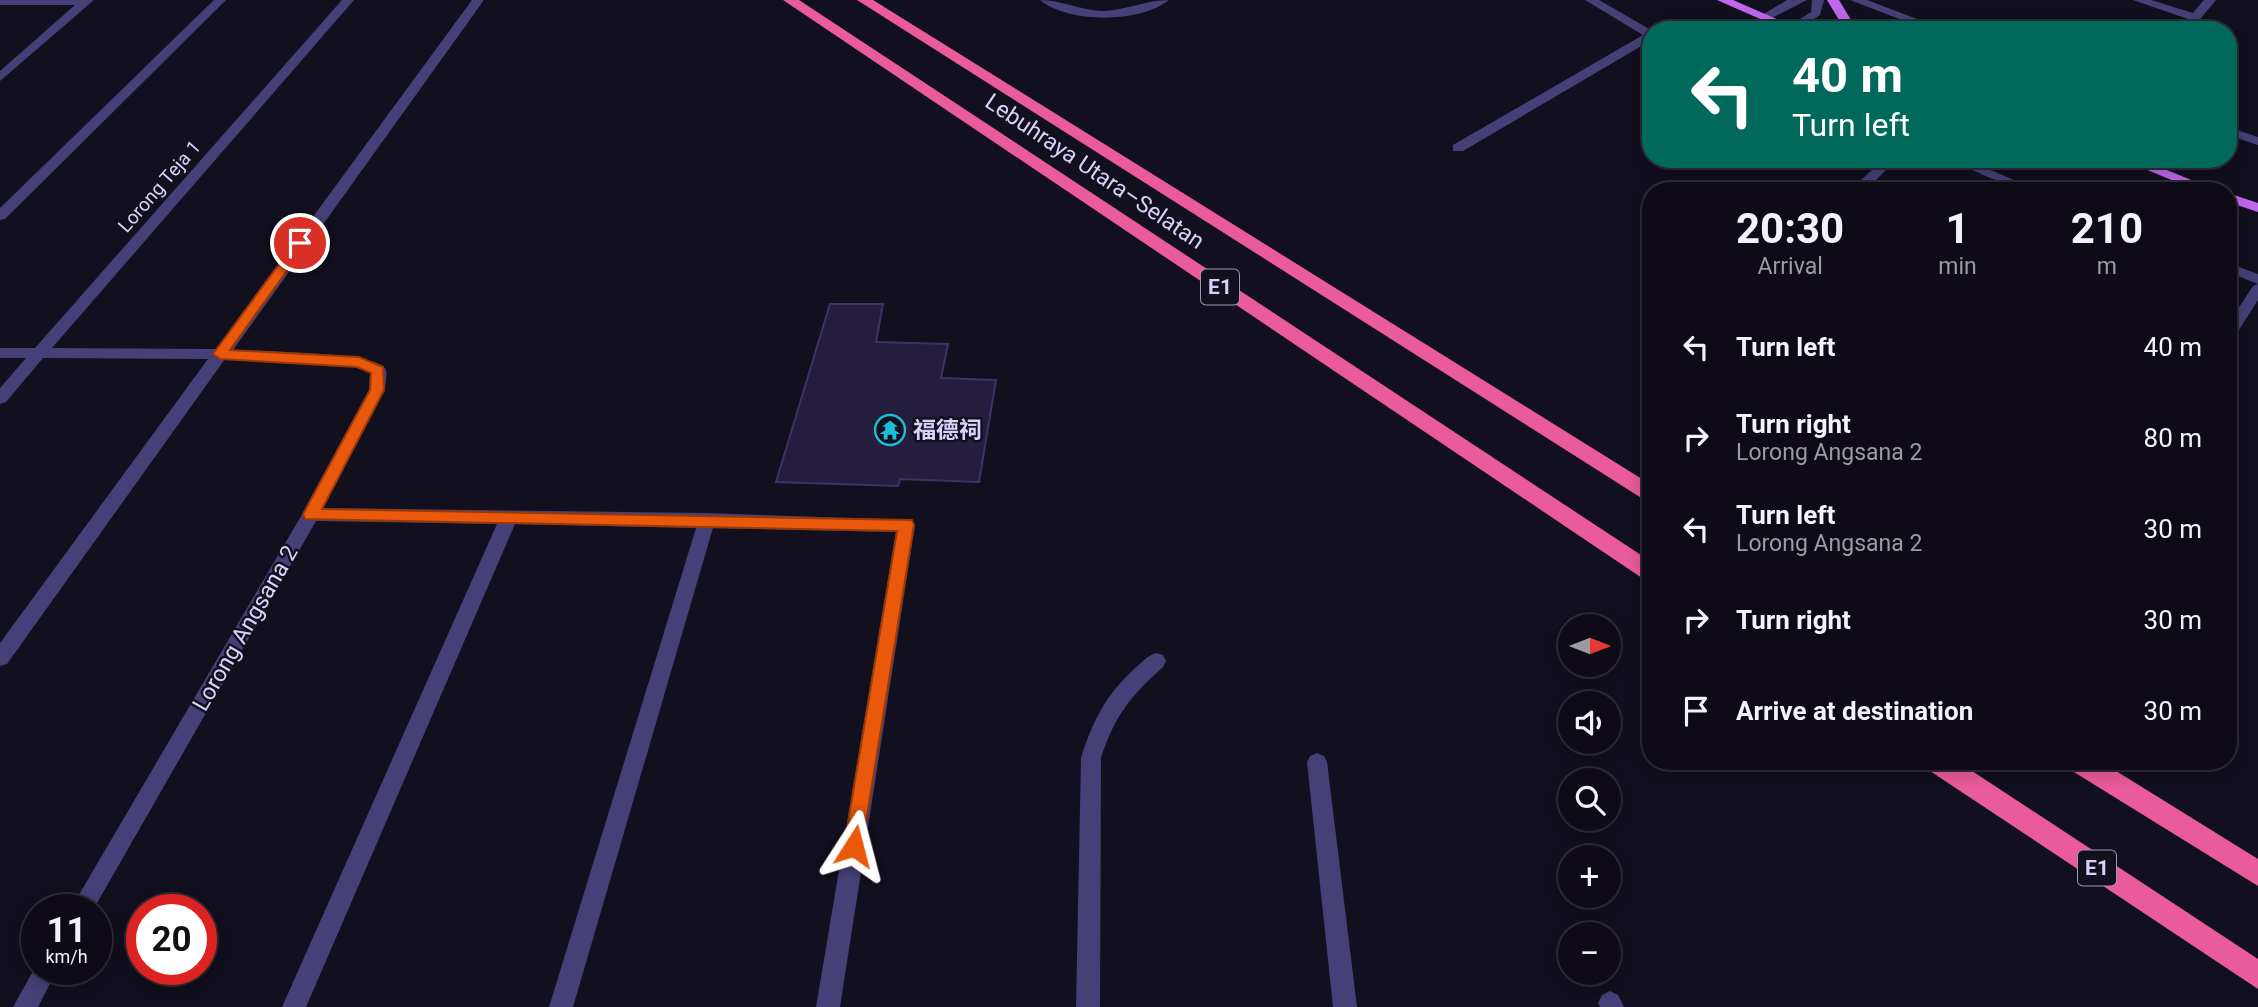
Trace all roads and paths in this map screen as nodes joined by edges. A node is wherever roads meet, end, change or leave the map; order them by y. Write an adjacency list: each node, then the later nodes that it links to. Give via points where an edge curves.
1 (220, 0): 39 (street)
2 (348, 0): 45 (street, Lorong Teja 1)
3 (478, 0): 46 (street)
4 (790, 0): 52 (highway, Lebuhraya Utara–Selatan / E1)
5 (864, 0): 48 (highway, Lebuhraya Utara–Selatan / E1)
6 (1046, 0): 7 (street, via 1061,8 1101,15 1126,14)
7 (1163, 0)
8 (1591, 0): 25 (street)
9 (1723, 0): 18 (main road)
10 (1801, 0): 18 (street)
11 (1818, 0): 21 (street, via 1816,13)
12 (1833, 0): 22 (main road)
13 (1856, 0): 23 (street)
14 (2139, 0): 19 (street)
15 (2210, 0): 19 (street)
16 (87, 1): 17 (street); 27 (street)
17 (0, 2)
18 (1766, 17): 20 (main road)
19 (2196, 18): 24 (street)
20 (1776, 21)
21 (1806, 21)
22 (1846, 21)
23 (1915, 21)
24 (2193, 21)
25 (1642, 30)
26 (1642, 40): 30 (street)
27 (0, 77)
28 (2237, 134): 29 (street)
29 (2258, 141)
30 (1458, 148)
31 (1881, 168): 34 (street)
32 (1976, 168): 35 (street)
33 (2151, 168): 36 (main road)
34 (1867, 182)
35 (2010, 182)
36 (2187, 182)
37 (2237, 200): 38 (main road)
38 (2258, 208)
39 (0, 216)
40 (2237, 271): 41 (street)
41 (2258, 279)
42 (2258, 289): 43 (street)
43 (2237, 321)
44 (0, 353): 45 (street)
45 (39, 353): 46 (street); 47 (street, Lorong Teja 1)
46 (220, 354): 49 (street, Lorong Angsana 2, via 359,362 378,370 377,390); 53 (street)
47 (0, 398)
48 (1642, 489)
49 (311, 514): 50 (street); 59 (street, Lorong Angsana 2)
50 (509, 518): 51 (street); 63 (street)
51 (707, 520): 64 (street); 65 (street, via 906,525)
52 (1642, 567)
53 (0, 658)
54 (1156, 661): 66 (street, via 1116,697 1091,758)
55 (1317, 762): 67 (street)
56 (1950, 770): 60 (highway, E1)
57 (2092, 770): 58 (highway)
58 (2258, 874)
59 (90, 894)
60 (2258, 975)
61 (37, 985): 62 (street)
62 (25, 1007)
63 (294, 1007)
64 (561, 1007)
65 (828, 1007)
66 (1088, 1007)
67 (1345, 1007)

